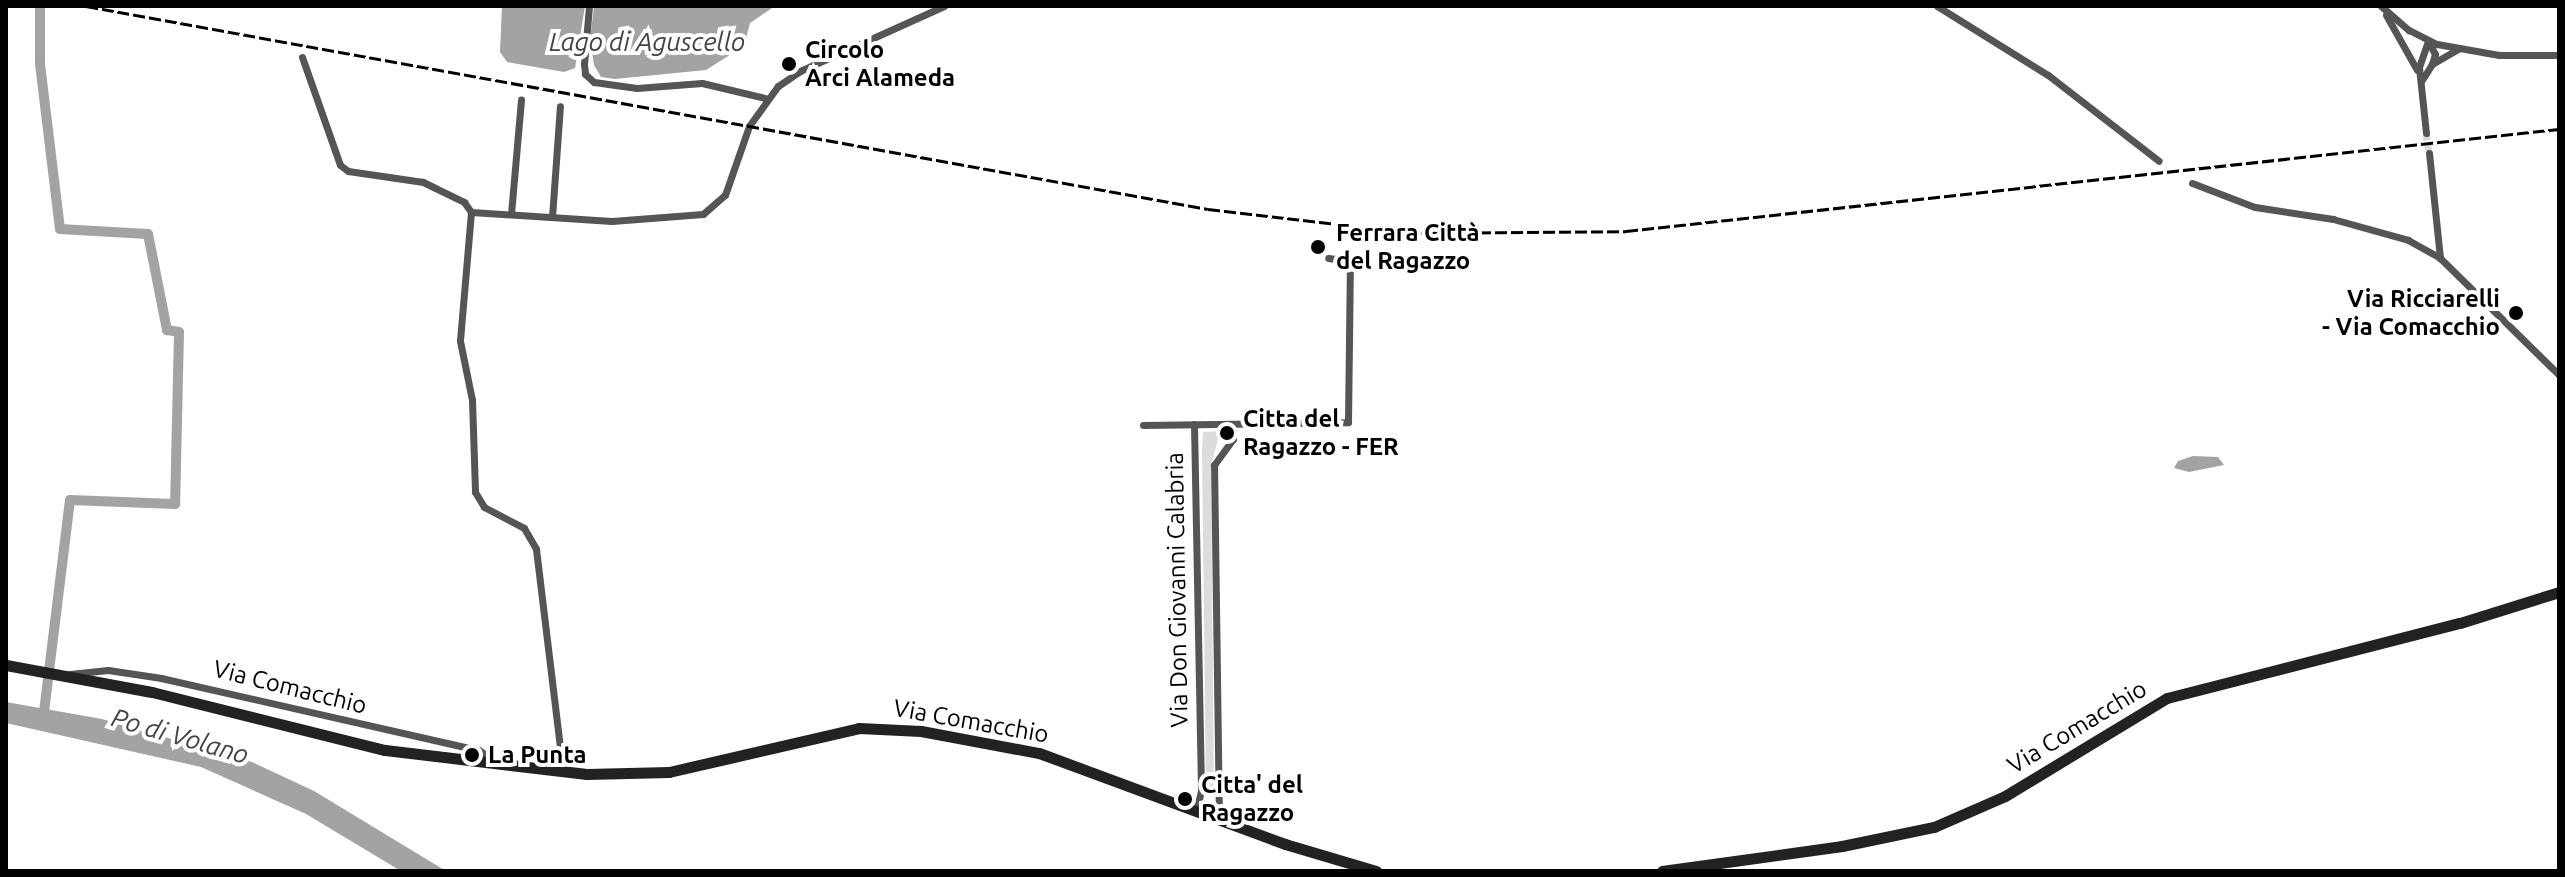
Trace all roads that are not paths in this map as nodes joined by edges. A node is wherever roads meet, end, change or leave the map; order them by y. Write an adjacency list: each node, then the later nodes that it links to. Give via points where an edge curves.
1 (589, 6): 11 (street, via 584,64 594,82 637,88 702,83)
2 (944, 6): 11 (street, via 800,71)
3 (1937, 6): 16 (street, via 2048,75)
4 (2381, 6): 5 (street); 10 (street)
5 (2428, 41): 6 (street); 9 (street, via 2435,54); 10 (street, via 2419,56)
6 (2458, 49): 7 (street); 9 (street)
7 (2559, 55)
8 (302, 57): 18 (street, via 340,165 348,171 423,182 464,202)
9 (2432, 64): 10 (street)
10 (2422, 80): 14 (street)
11 (765, 98): 20 (street, via 749,126 725,195 703,214 635,221)
12 (521, 99): 19 (street)
13 (560, 106): 20 (street)
14 (2426, 133)
15 (2429, 153): 22 (street)
16 (2159, 161)
17 (2192, 183): 22 (street, via 2255,207 2387,233)
18 (471, 212): 19 (street); 31 (street, via 460,341 472,400 475,492 484,507 524,528 536,549)
19 (511, 214): 20 (street)
20 (552, 217)
21 (1328, 258): 25 (street, via 1350,261 1350,418 1345,423)
22 (2440, 258): 23 (street)
23 (2559, 375)
24 (1194, 424): 25 (street, Via Don Giovanni Calabria); 26 (street); 32 (street, Via Don Giovanni Calabria, via 1201,791)
25 (1233, 424): 33 (street, Via Don Giovanni Calabria, via 1233,439 1214,465)
26 (1143, 425)
27 (2559, 592): 36 (main road, Via Comacchio, via 2460,623 2167,698 2005,796 1934,827 1842,846)
28 (6, 665): 29 (main road, Via Comacchio)
29 (67, 675): 30 (main road, Via Comacchio, via 385,750); 30 (street, Via Comacchio, via 108,670 161,678 479,750)
30 (497, 764): 31 (main road, Via Comacchio)
31 (563, 771): 32 (main road, Via Comacchio, via 669,772 820,734 900,728 1039,753)
32 (1196, 811): 33 (main road, Via Comacchio)
33 (1219, 820): 34 (main road, Via Comacchio)
34 (1355, 869): 35 (main road, Via Comacchio)
35 (1376, 871)
36 (1662, 871)

